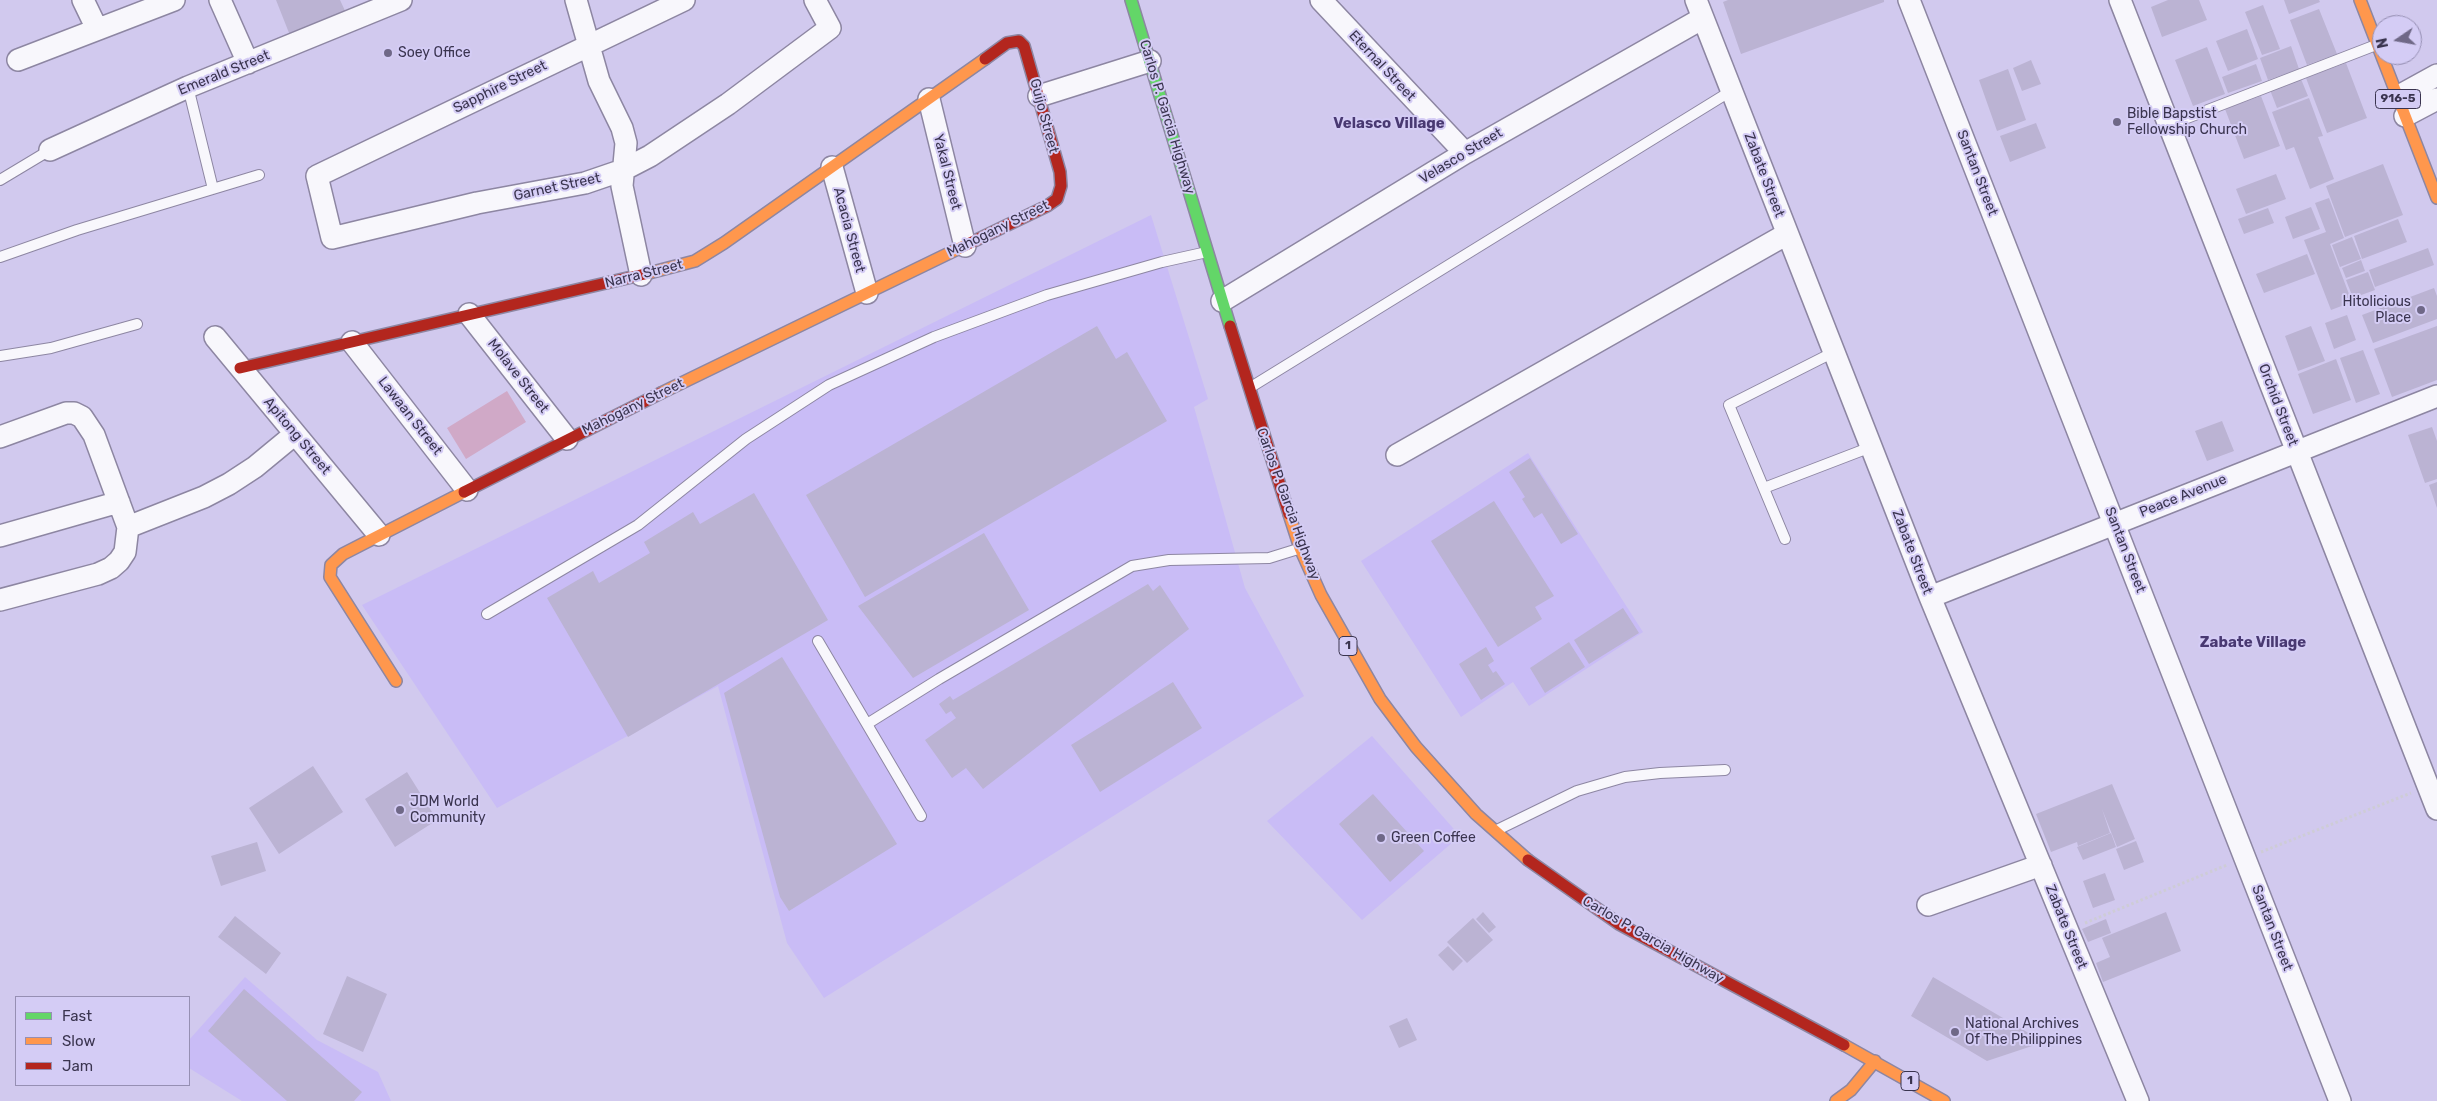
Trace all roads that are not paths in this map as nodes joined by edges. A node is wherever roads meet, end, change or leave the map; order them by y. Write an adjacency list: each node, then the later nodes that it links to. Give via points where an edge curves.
1 (83, 0): 14 (street)
2 (174, 0): 14 (street)
3 (220, 0): 21 (street)
4 (400, 0): 21 (street, Emerald Street)
5 (576, 0): 17 (street)
6 (684, 0): 17 (street, Sapphire Street)
7 (815, 0): 35 (street, Garnet Street, via 830,28 728,104 650,156)
8 (1131, 0): 20 (main road, Carlos P. Garcia Highway / 1)
9 (1320, 0): 33 (street, Eternal Street)
10 (1909, 0): 67 (street, Santan Street)
11 (2120, 0): 31 (street, Orchid Street)
12 (2360, 0): 15 (main road, 916-5)
13 (1699, 9): 25 (street, Zabate Street); 33 (street, Velasco Street)
14 (97, 30): 19 (street)
15 (2372, 32)
16 (1019, 41): 26 (main road, Guijo Street, via 1026,50); 28 (main road, Narra Street, via 1007,43)
17 (589, 44): 35 (street, via 599,81 624,136 626,155); 42 (street, Sapphire Street, via 317,176)
18 (2372, 47): 31 (lane)
19 (18, 60)
20 (1150, 61): 26 (street); 44 (main road, Carlos P. Garcia Highway / 1)
21 (248, 63): 24 (street, Emerald Street)
22 (2385, 65): 27 (main road, 916-5)
23 (2437, 75): 27 (street)
24 (188, 87): 32 (street, Emerald Street); 38 (lane)
25 (1731, 91): 41 (street, Zabate Street); 56 (lane)
26 (1038, 96): 39 (main road, Guijo Street, via 1060,172)
27 (2397, 96): 30 (main road, 916-5)
28 (929, 99): 34 (main road, Narra Street); 43 (street, Yakal Street)
29 (2437, 99): 30 (street)
30 (2405, 116): 40 (main road, 916-5)
31 (2169, 125): 62 (street, Orchid Street)
32 (50, 150): 37 (lane)
33 (1465, 153): 48 (street, Velasco Street)
34 (832, 167): 46 (main road, Narra Street, via 703,256 680,266); 47 (street, Acacia Street)
35 (623, 170): 42 (street, Garnet Street, via 585,183 477,203); 46 (street, via 624,201)
36 (259, 175): 38 (lane)
37 (0, 180)
38 (214, 188): 45 (lane)
39 (1060, 194): 43 (main road, Mahogany Street, via 1047,206)
40 (2437, 198)
41 (1788, 234): 53 (street, Zabate Street); 63 (street)
42 (332, 238)
43 (965, 246): 47 (main road, Mahogany Street)
44 (1207, 252): 48 (main road, Carlos P. Garcia Highway / 1); 75 (lane, via 1047,295 934,337 829,385 746,438 638,525)
45 (0, 257)
46 (642, 275): 49 (main road, Narra Street)
47 (867, 293): 60 (main road, Mahogany Street)
48 (1222, 301): 56 (main road, Carlos P. Garcia Highway / 1)
49 (469, 314): 52 (main road, Narra Street); 60 (street, Molave Street)
50 (137, 324): 54 (lane, via 51,348)
51 (215, 338): 55 (street, Apitong Street)
52 (352, 342): 55 (main road, Narra Street); 65 (street, Lawaan Street)
53 (1834, 352): 61 (street, Zabate Street); 64 (lane, via 1729,405)
54 (0, 356)
55 (240, 368): 58 (street, Apitong Street)
56 (1248, 388): 72 (main road, Carlos P. Garcia Highway / 1)
57 (2437, 396): 62 (street, Peace Avenue)
58 (295, 434): 68 (street, via 229,484); 69 (street, Apitong Street)
59 (0, 437): 66 (street, via 66,413 82,417 94,435)
60 (567, 439): 65 (main road, Mahogany Street)
61 (1871, 447): 64 (lane); 73 (street, Zabate Street)
62 (2297, 452): 67 (street, Peace Avenue); 80 (street, Orchid Street)
63 (1397, 455)
64 (1764, 488): 71 (lane)
65 (467, 490): 69 (main road, Mahogany Street)
66 (119, 502): 68 (street); 70 (street)
67 (2114, 524): 73 (street, Peace Avenue); 89 (street, Santan Street)
68 (128, 527): 74 (street, via 125,552 111,568)
69 (379, 535): 77 (main road, Mahogany Street, via 343,554 329,570 332,583)
70 (0, 536)
71 (1785, 539)
72 (1300, 548): 78 (lane, via 1269,558 1169,560 1132,566 939,678); 82 (main road, Carlos P. Garcia Highway / 1, via 1351,651 1380,699 1416,748)
73 (1930, 597): 83 (street, Zabate Street)
74 (0, 600)
75 (487, 614)
76 (818, 640): 78 (lane)
77 (396, 681)
78 (867, 724): 81 (lane)
79 (1725, 770): 82 (lane, via 1660,772 1625,778 1577,792)
80 (2437, 809)
81 (921, 816)
82 (1494, 831): 85 (main road, Carlos P. Garcia Highway / 1, via 1530,862 1619,924)
83 (2041, 865): 84 (street); 88 (street, Zabate Street)
84 (1928, 905)
85 (1875, 1061): 86 (main road, via 1851,1090); 87 (main road, Carlos P. Garcia Highway / 1)
86 (1836, 1101)
87 (1944, 1101)
88 (2138, 1101)
89 (2340, 1101)

